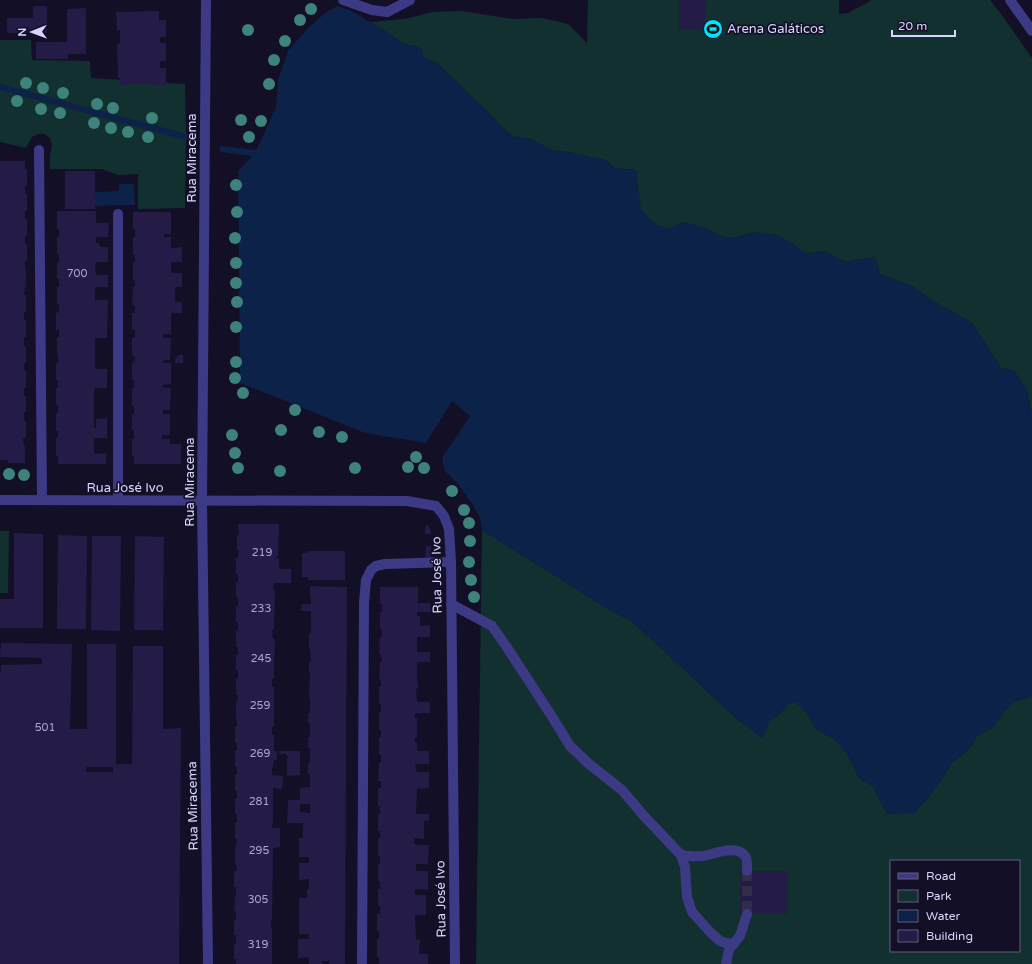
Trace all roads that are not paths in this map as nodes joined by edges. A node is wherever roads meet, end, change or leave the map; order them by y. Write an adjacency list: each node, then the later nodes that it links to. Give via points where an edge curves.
1 (206, 0): 11 (street, Rua Miracema)
2 (343, 0): 3 (street, via 372,10 387,12)
3 (410, 0)
4 (1010, 0): 5 (street)
5 (1032, 31)
6 (39, 150): 9 (street)
7 (118, 214): 10 (street)
8 (0, 500): 9 (street, Rua José Ivo)
9 (42, 500): 10 (street, Rua José Ivo)
10 (118, 500): 11 (street, Rua José Ivo)
11 (202, 501): 12 (street, Rua José Ivo, via 407,501 436,506 444,516 449,529); 20 (street, Rua Miracema)
12 (451, 562): 13 (street, Rua José Ivo); 21 (street, via 376,566 366,580 363,672)
13 (451, 604): 14 (street, via 492,626 570,746 588,764 622,790); 22 (street, Rua José Ivo)
14 (681, 855): 15 (street, via 695,857 724,850 739,852 746,858); 17 (street, via 685,867 687,897 692,912)
15 (747, 871)
16 (747, 914): 18 (street, via 740,936)
17 (720, 941): 18 (street); 19 (street)
18 (734, 944): 19 (street, via 729,949)
19 (727, 963)
20 (208, 964)
21 (362, 964)
22 (455, 964)

